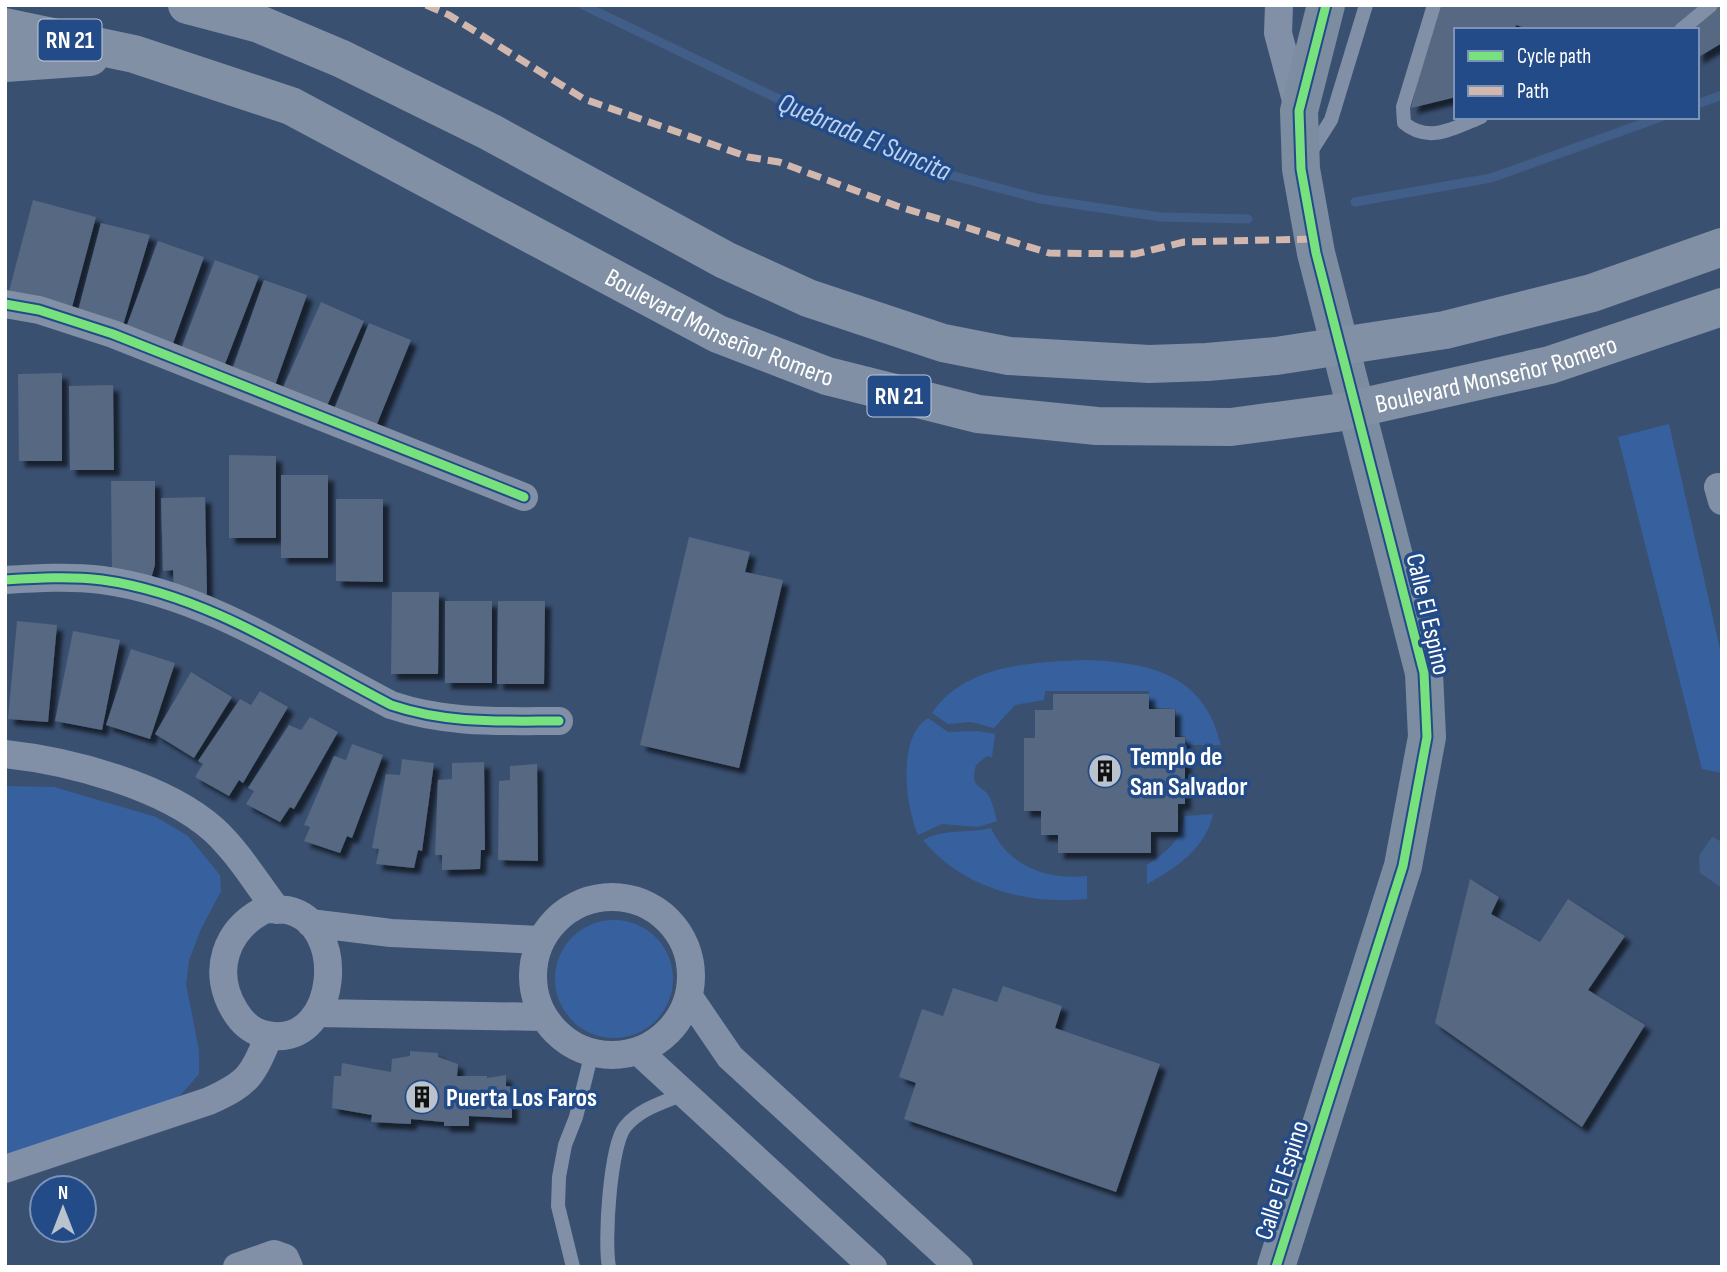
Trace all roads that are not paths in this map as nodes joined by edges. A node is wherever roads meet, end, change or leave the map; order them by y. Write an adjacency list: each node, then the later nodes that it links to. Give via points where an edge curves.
1 (187, 5): 7 (highway, Boulevard Monseñor Romero / RN 21)
2 (1279, 5): 12 (street, via 1278,33)
3 (1326, 5): 12 (street, Calle El Espino)
4 (1366, 5): 14 (lane, via 1331,120)
5 (1434, 5): 13 (lane, via 1403,107 1404,123 1414,132 1433,135)
6 (1711, 5): 9 (lane)
7 (244, 15): 15 (highway, Boulevard Monseñor Romero / RN 21, via 465,120 725,260 796,292 943,343 1009,356 1149,364 1276,356 1445,330 1592,293)
8 (5, 27): 10 (highway, Boulevard Monseñor Romero / RN 21)
9 (1683, 28)
10 (134, 54): 11 (highway); 17 (highway, Boulevard Monseñor Romero / RN 21, via 291,106 718,334 827,376 978,414 1097,426 1231,427 1336,413 1550,365)
11 (5, 63)
12 (1299, 111): 14 (street, Calle El Espino)
13 (1476, 119)
14 (1301, 169): 39 (street, Calle El Espino, via 1316,253 1418,646 1427,700 1427,737 1403,866)
15 (1722, 247)
16 (5, 304): 18 (street, via 113,334)
17 (1722, 307)
18 (524, 497)
19 (5, 580): 20 (street, via 103,580 206,609 391,705 421,715 464,721)
20 (559, 721)
21 (5, 754): 22 (street, via 93,772 195,815 216,832)
22 (277, 910): 23 (street, via 289,910); 28 (street, via 266,909 247,918 233,934 225,970 225,992 242,1022 256,1034)
23 (310, 923): 24 (street, via 391,933); 26 (street, via 319,934 328,967 328,988)
24 (541, 940): 25 (street, via 557,918 579,903 605,896 632,899 656,910 675,927 687,949 692,973); 27 (street, via 533,965 534,992)
25 (689, 998): 29 (street, via 678,1021 660,1039); 38 (street, via 730,1057)
26 (317, 1013): 27 (street); 28 (street, via 297,1033)
27 (544, 1017): 30 (street, via 573,1045)
28 (269, 1036): 32 (street, via 254,1070 239,1087 196,1106)
29 (638, 1051): 30 (street); 31 (street)
30 (592, 1052): 35 (lane, via 559,1177 558,1206)
31 (686, 1093): 36 (lane, via 646,1110 623,1129 607,1212); 37 (street)
32 (5, 1169)
33 (237, 1267): 34 (street, via 274,1254 285,1258)
34 (289, 1267)
35 (573, 1267)
36 (609, 1267)
37 (873, 1267)
38 (959, 1267)
39 (1276, 1267)

